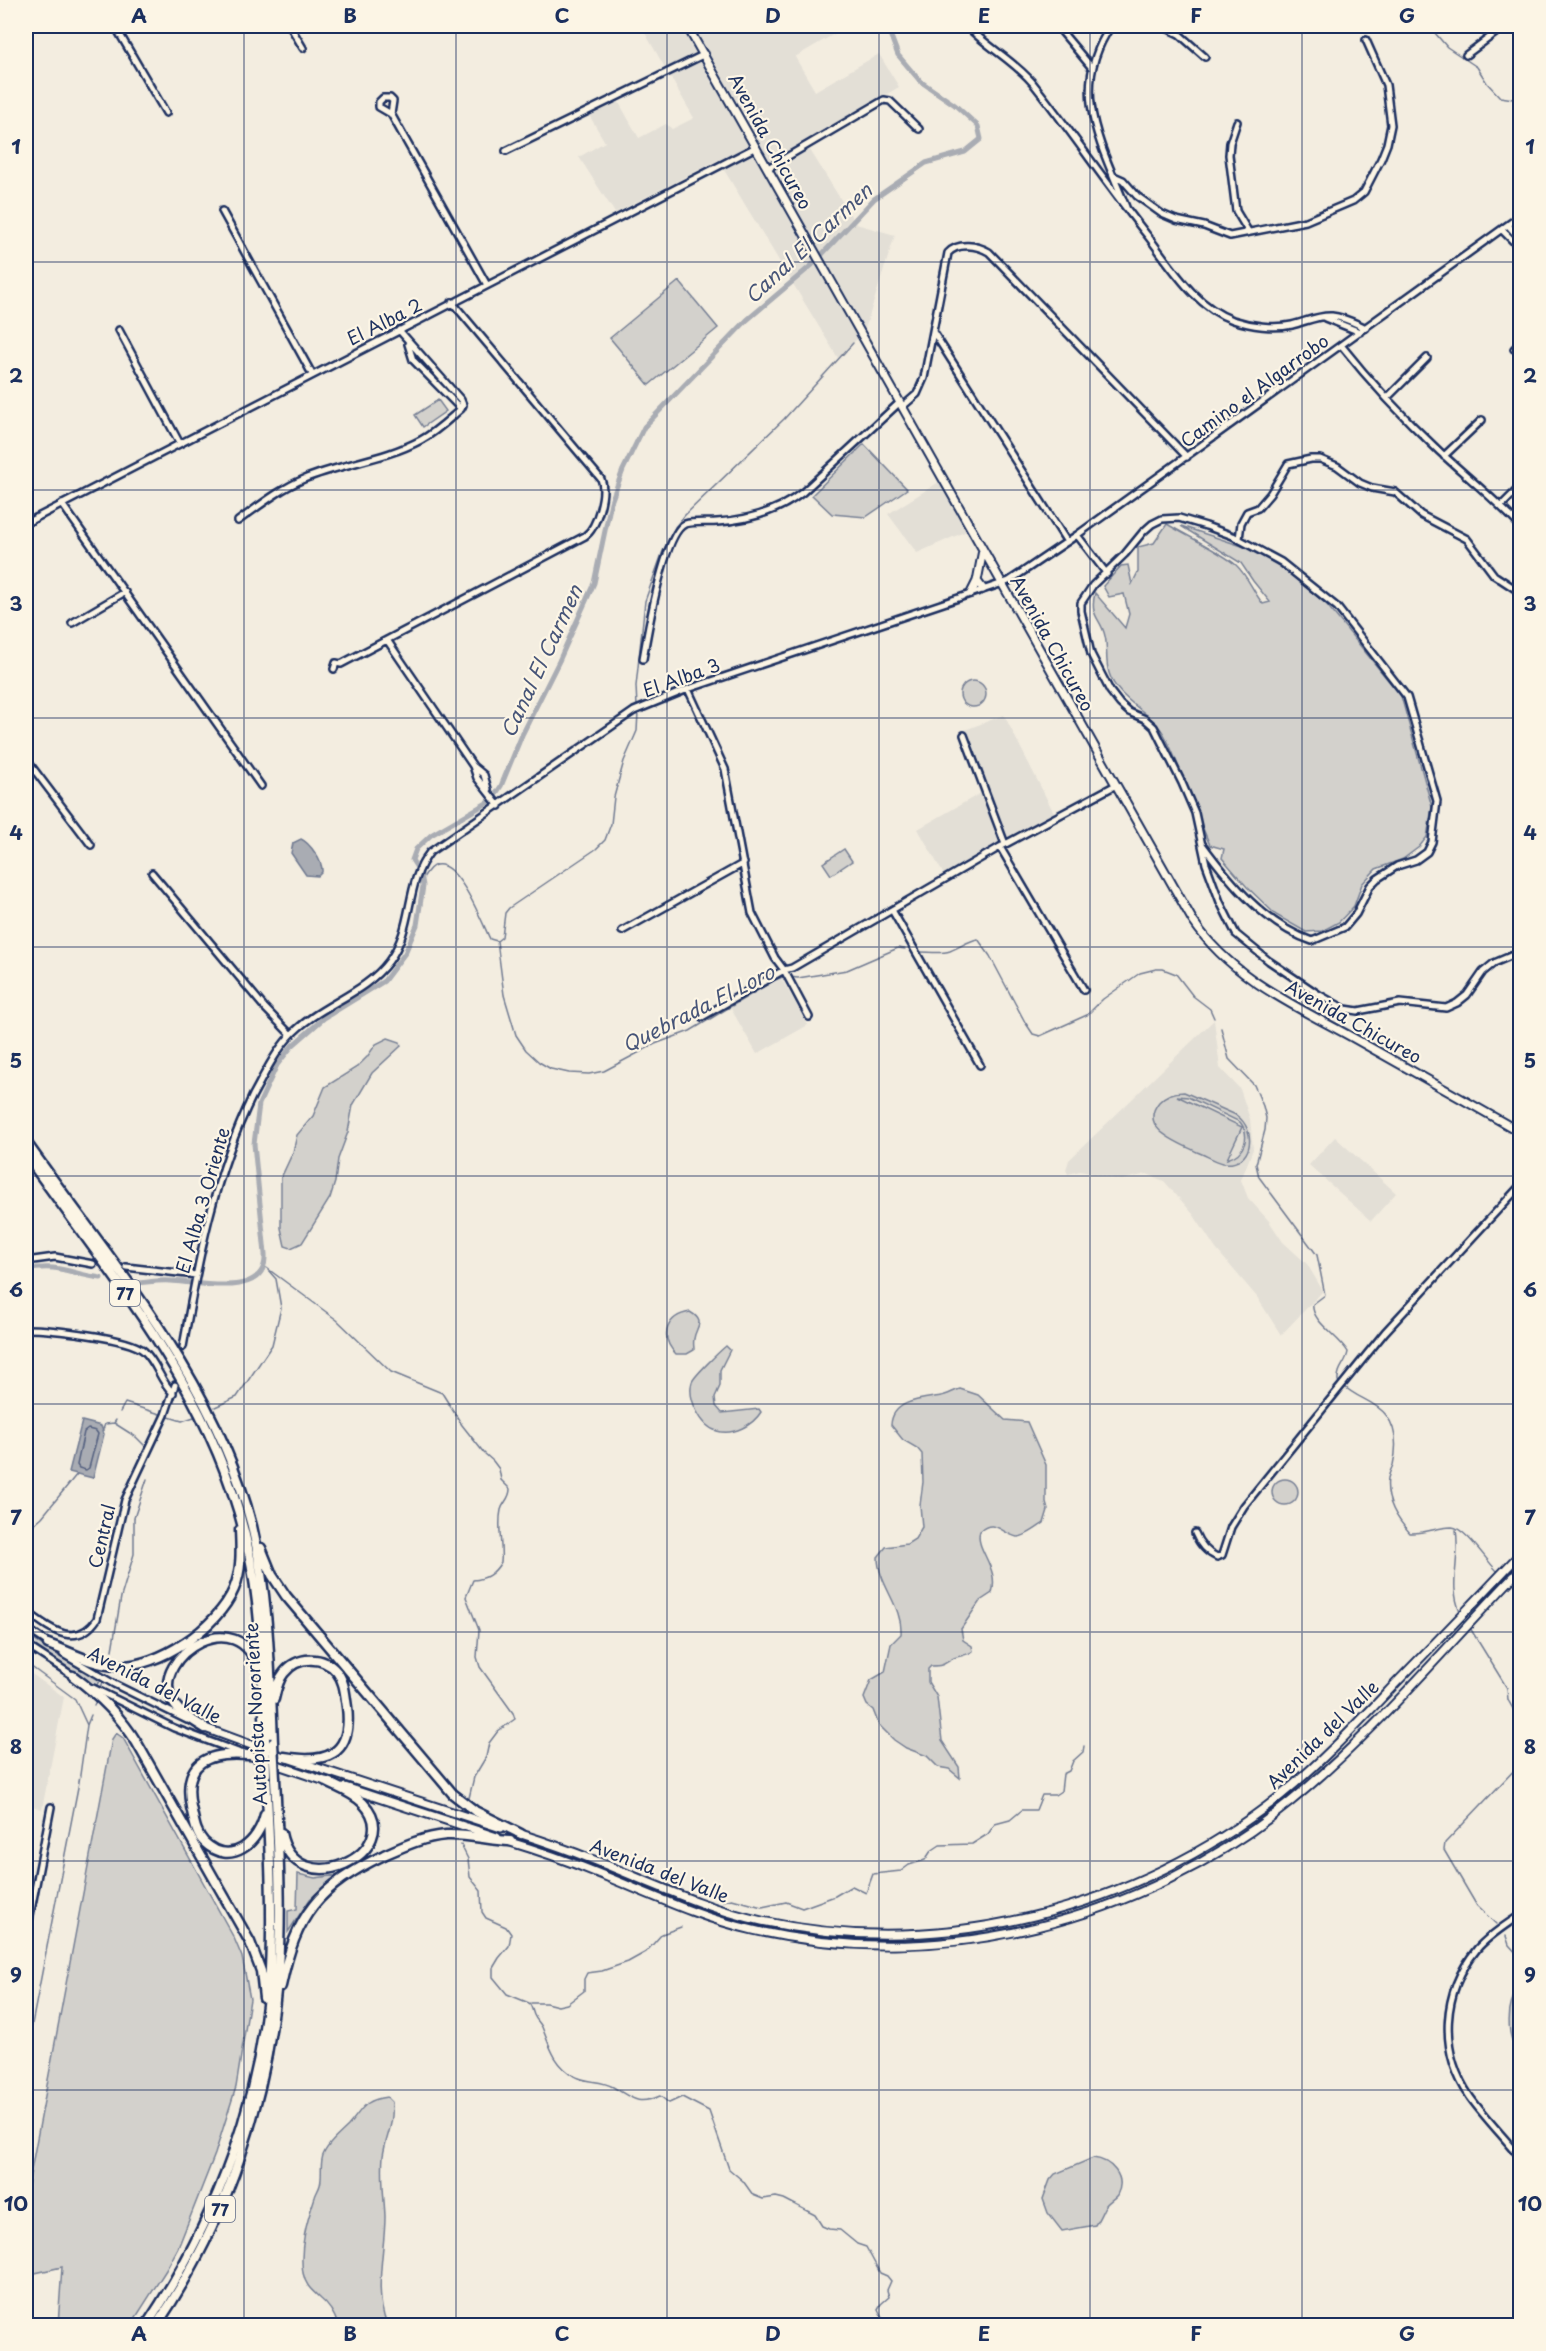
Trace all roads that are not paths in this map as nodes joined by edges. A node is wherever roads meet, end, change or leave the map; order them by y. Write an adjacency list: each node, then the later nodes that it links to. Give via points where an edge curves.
1 (115, 26): 15 (street)
2 (290, 26): 10 (street)
3 (689, 26): 11 (main road, Avenida Chicureo)
4 (967, 26): 24 (street, via 1028,78)
5 (1057, 26): 14 (street)
6 (1111, 26): 14 (street, via 1101,40)
7 (1162, 26): 13 (street, via 1179,34)
8 (1505, 26): 12 (street)
9 (1366, 40): 28 (street, via 1386,85 1391,125 1384,152 1364,192 1349,204 1313,219)
10 (303, 48)
11 (705, 54): 19 (main road, Avenida Chicureo); 20 (street)
12 (1466, 55)
13 (1205, 57)
14 (1092, 68): 22 (street, via 1092,116)
15 (165, 113)
16 (391, 114): 31 (street)
17 (1237, 122): 28 (street, via 1229,155 1236,211)
18 (919, 129): 21 (street, via 890,101 884,100)
19 (756, 147): 21 (main road, Avenida Chicureo); 31 (street, El Alba 2)
20 (506, 151)
21 (768, 168): 45 (main road, Avenida Chicureo)
22 (1114, 176): 24 (street); 28 (street, via 1150,206 1176,220 1227,235)
23 (222, 211): 43 (street)
24 (1129, 214): 33 (street, via 1194,295 1216,312 1239,322 1269,327)
25 (1521, 216): 26 (street, Camino el Algarrobo)
26 (1508, 225): 27 (street, Camino el Algarrobo); 29 (street)
27 (1502, 230): 30 (street); 34 (street, Camino el Algarrobo)
28 (1248, 231)
29 (1521, 239)
30 (1521, 248)
31 (488, 285): 32 (street, El Alba 2)
32 (453, 302): 36 (street, El Alba 2); 68 (street, via 601,479 603,488 596,523 588,534)
33 (1323, 317): 34 (street, via 1344,319); 37 (street)
34 (1366, 328): 37 (street, Camino el Algarrobo)
35 (119, 330): 47 (street)
36 (399, 330): 43 (street, El Alba 2); 53 (street, via 408,342 413,360 461,409 415,443 299,481)
37 (1360, 332): 40 (street, Camino el Algarrobo)
38 (934, 333): 45 (street, via 922,384 914,398); 48 (street, via 948,253 962,246 984,250); 58 (street)
39 (1521, 343): 41 (street)
40 (1341, 345): 44 (street); 48 (street, Camino el Algarrobo)
41 (1514, 349)
42 (1427, 358): 44 (street)
43 (312, 374): 47 (street, El Alba 2)
44 (1387, 398): 49 (street)
45 (900, 405): 59 (main road, Avenida Chicureo); 69 (street, via 786,504 756,517 681,526 658,582)
46 (1482, 420): 49 (street)
47 (179, 442): 51 (street, El Alba 2)
48 (1187, 456): 56 (street, Camino el Algarrobo)
49 (1444, 456): 52 (street)
50 (1521, 487): 52 (street)
51 (62, 504): 54 (street, El Alba 2); 64 (street)
52 (1501, 506): 55 (street)
53 (238, 521)
54 (26, 523)
55 (1521, 526)
56 (1077, 535): 58 (street, Camino el Algarrobo); 60 (street)
57 (1239, 539): 60 (street, via 1179,518 1162,519 1143,532); 65 (street, via 1247,512 1258,508 1270,494 1288,464 1320,459 1360,483 1395,492 1421,515 1460,534 1494,575); 78 (street, via 1281,562 1322,592 1400,686 1407,697 1437,801 1437,813 1428,852 1377,879 1345,927 1312,941 1295,935 1247,898)
58 (1066, 542): 62 (street, Camino el Algarrobo)
59 (983, 550): 61 (main road); 62 (main road, Avenida Chicureo)
60 (1107, 574): 78 (street, via 1093,585 1081,603 1091,654 1120,704 1154,726 1191,803)
61 (977, 581): 63 (main road); 66 (main road)
62 (1002, 583): 63 (street, El Alba 3); 74 (main road, Avenida Chicureo)
63 (983, 589): 66 (street, El Alba 3)
64 (125, 592): 67 (street); 75 (street)
65 (1521, 592)
66 (971, 593): 71 (street, El Alba 3)
67 (72, 623)
68 (387, 640): 70 (street); 76 (street, via 473,766 484,775)
69 (643, 659)
70 (340, 664)
71 (688, 689): 76 (street, El Alba 3, via 637,710); 80 (street, via 725,769)
72 (964, 735): 79 (street)
73 (26, 759): 77 (street)
74 (1116, 785): 79 (street); 92 (main road, Avenida Chicureo, via 1193,921 1223,957 1275,994)
75 (261, 786)
76 (499, 806): 82 (street, El Alba 3, via 430,852)
77 (91, 844)
78 (1202, 844): 85 (street, via 1220,902 1236,934 1269,961 1345,1009 1358,1011 1400,1003 1446,1008 1467,995 1494,963)
79 (1002, 846): 83 (street); 87 (street)
80 (744, 863): 84 (street); 86 (street, via 755,920)
81 (152, 873): 90 (street)
82 (415, 878): 90 (street, El Alba 3 Oriente, via 406,926 387,963 368,982 321,1009)
83 (892, 910): 86 (street); 91 (street)
84 (622, 931)
85 (1521, 952)
86 (784, 970): 88 (street); 89 (street)
87 (1084, 990)
88 (702, 1017)
89 (809, 1017)
90 (291, 1035): 99 (street, El Alba 3 Oriente, via 268,1066 237,1130)
91 (980, 1065)
92 (1521, 1132)
93 (26, 1142): 105 (highway, Autopista Nororiente / 77, via 190,1377 229,1457)
94 (26, 1155): 104 (highway, Autopista Nororiente / 77, via 176,1369 212,1438)
95 (1521, 1186): 106 (street, via 1341,1384 1244,1506 1231,1527 1222,1555 1217,1557 1209,1552)
96 (26, 1261): 97 (street, via 55,1257)
97 (93, 1264)
98 (126, 1267): 99 (street)
99 (195, 1277): 101 (street, El Alba 3 Oriente)
100 (26, 1329): 103 (street, via 62,1330 137,1347 148,1355)
101 (183, 1347)
102 (175, 1385): 103 (street, Central)
103 (173, 1393): 109 (street, Central, via 125,1500 101,1608 94,1623 79,1633 64,1634)
104 (237, 1506): 111 (highway, via 241,1559 233,1590 216,1616 182,1643 152,1660 118,1666 84,1659); 114 (highway, Autopista Nororiente / 77, via 256,1589)
105 (252, 1527): 115 (highway, Autopista Nororiente / 77, via 265,1602); 123 (highway, via 281,1589 446,1786 466,1805)
106 (1195, 1533)
107 (1521, 1554): 123 (main road, Avenida del Valle, via 1317,1764 1277,1798 1181,1860 1077,1904 1012,1921 951,1931 891,1935 791,1927 696,1903 594,1859)
108 (1518, 1573): 124 (main road, Avenida del Valle, via 1339,1758 1257,1827 1146,1889 1027,1930 967,1941 901,1946 786,1937 679,1908 595,1871)
109 (26, 1611)
110 (26, 1628): 111 (street, Avenida del Valle)
111 (48, 1644): 116 (street, Avenida del Valle, via 131,1693)
112 (26, 1645): 113 (street, Avenida del Valle)
113 (73, 1676): 117 (street, Avenida del Valle, via 174,1728); 128 (highway, via 109,1705 126,1725 245,1933 261,1971)
114 (263, 1687): 116 (highway, via 255,1658 238,1640 225,1636 211,1639 182,1656 169,1673 169,1695 179,1710); 119 (highway, Autopista Nororiente / 77, bridge)
115 (272, 1708): 118 (highway, via 282,1676 300,1661 327,1664 343,1683 348,1727 340,1747 318,1760); 119 (highway, Autopista Nororiente / 77, bridge)
116 (205, 1728): 118 (main road, Avenida del Valle)
117 (248, 1755): 120 (main road, Avenida del Valle); 121 (highway, via 216,1755 201,1762 192,1773 189,1794 198,1831 204,1841 218,1850 242,1849 259,1832)
118 (284, 1757): 123 (main road, Avenida del Valle)
119 (271, 1776): 121 (highway, Autopista Nororiente / 77)
120 (327, 1782): 121 (highway, via 357,1797 373,1818 369,1846 348,1861 319,1869 293,1860 283,1842); 124 (main road, Avenida del Valle)
121 (272, 1803): 127 (highway, Autopista Nororiente / 77, via 279,1943); 128 (highway, Autopista Nororiente / 77, via 270,1972)
122 (51, 1807): 126 (street)
123 (521, 1834)
124 (510, 1841): 127 (highway, via 465,1835 427,1838 335,1883 309,1910 292,1940)
125 (1521, 1915): 129 (street, via 1478,1948 1454,1989 1448,2015 1456,2072 1470,2097)
126 (26, 1936)
127 (273, 2019): 131 (highway, Autopista Nororiente / 77, via 255,2108 226,2193 191,2269)
128 (264, 2025): 130 (highway, Autopista Nororiente / 77, via 245,2112 220,2188 194,2247)
129 (1521, 2157)
130 (146, 2325)
131 (156, 2325)

